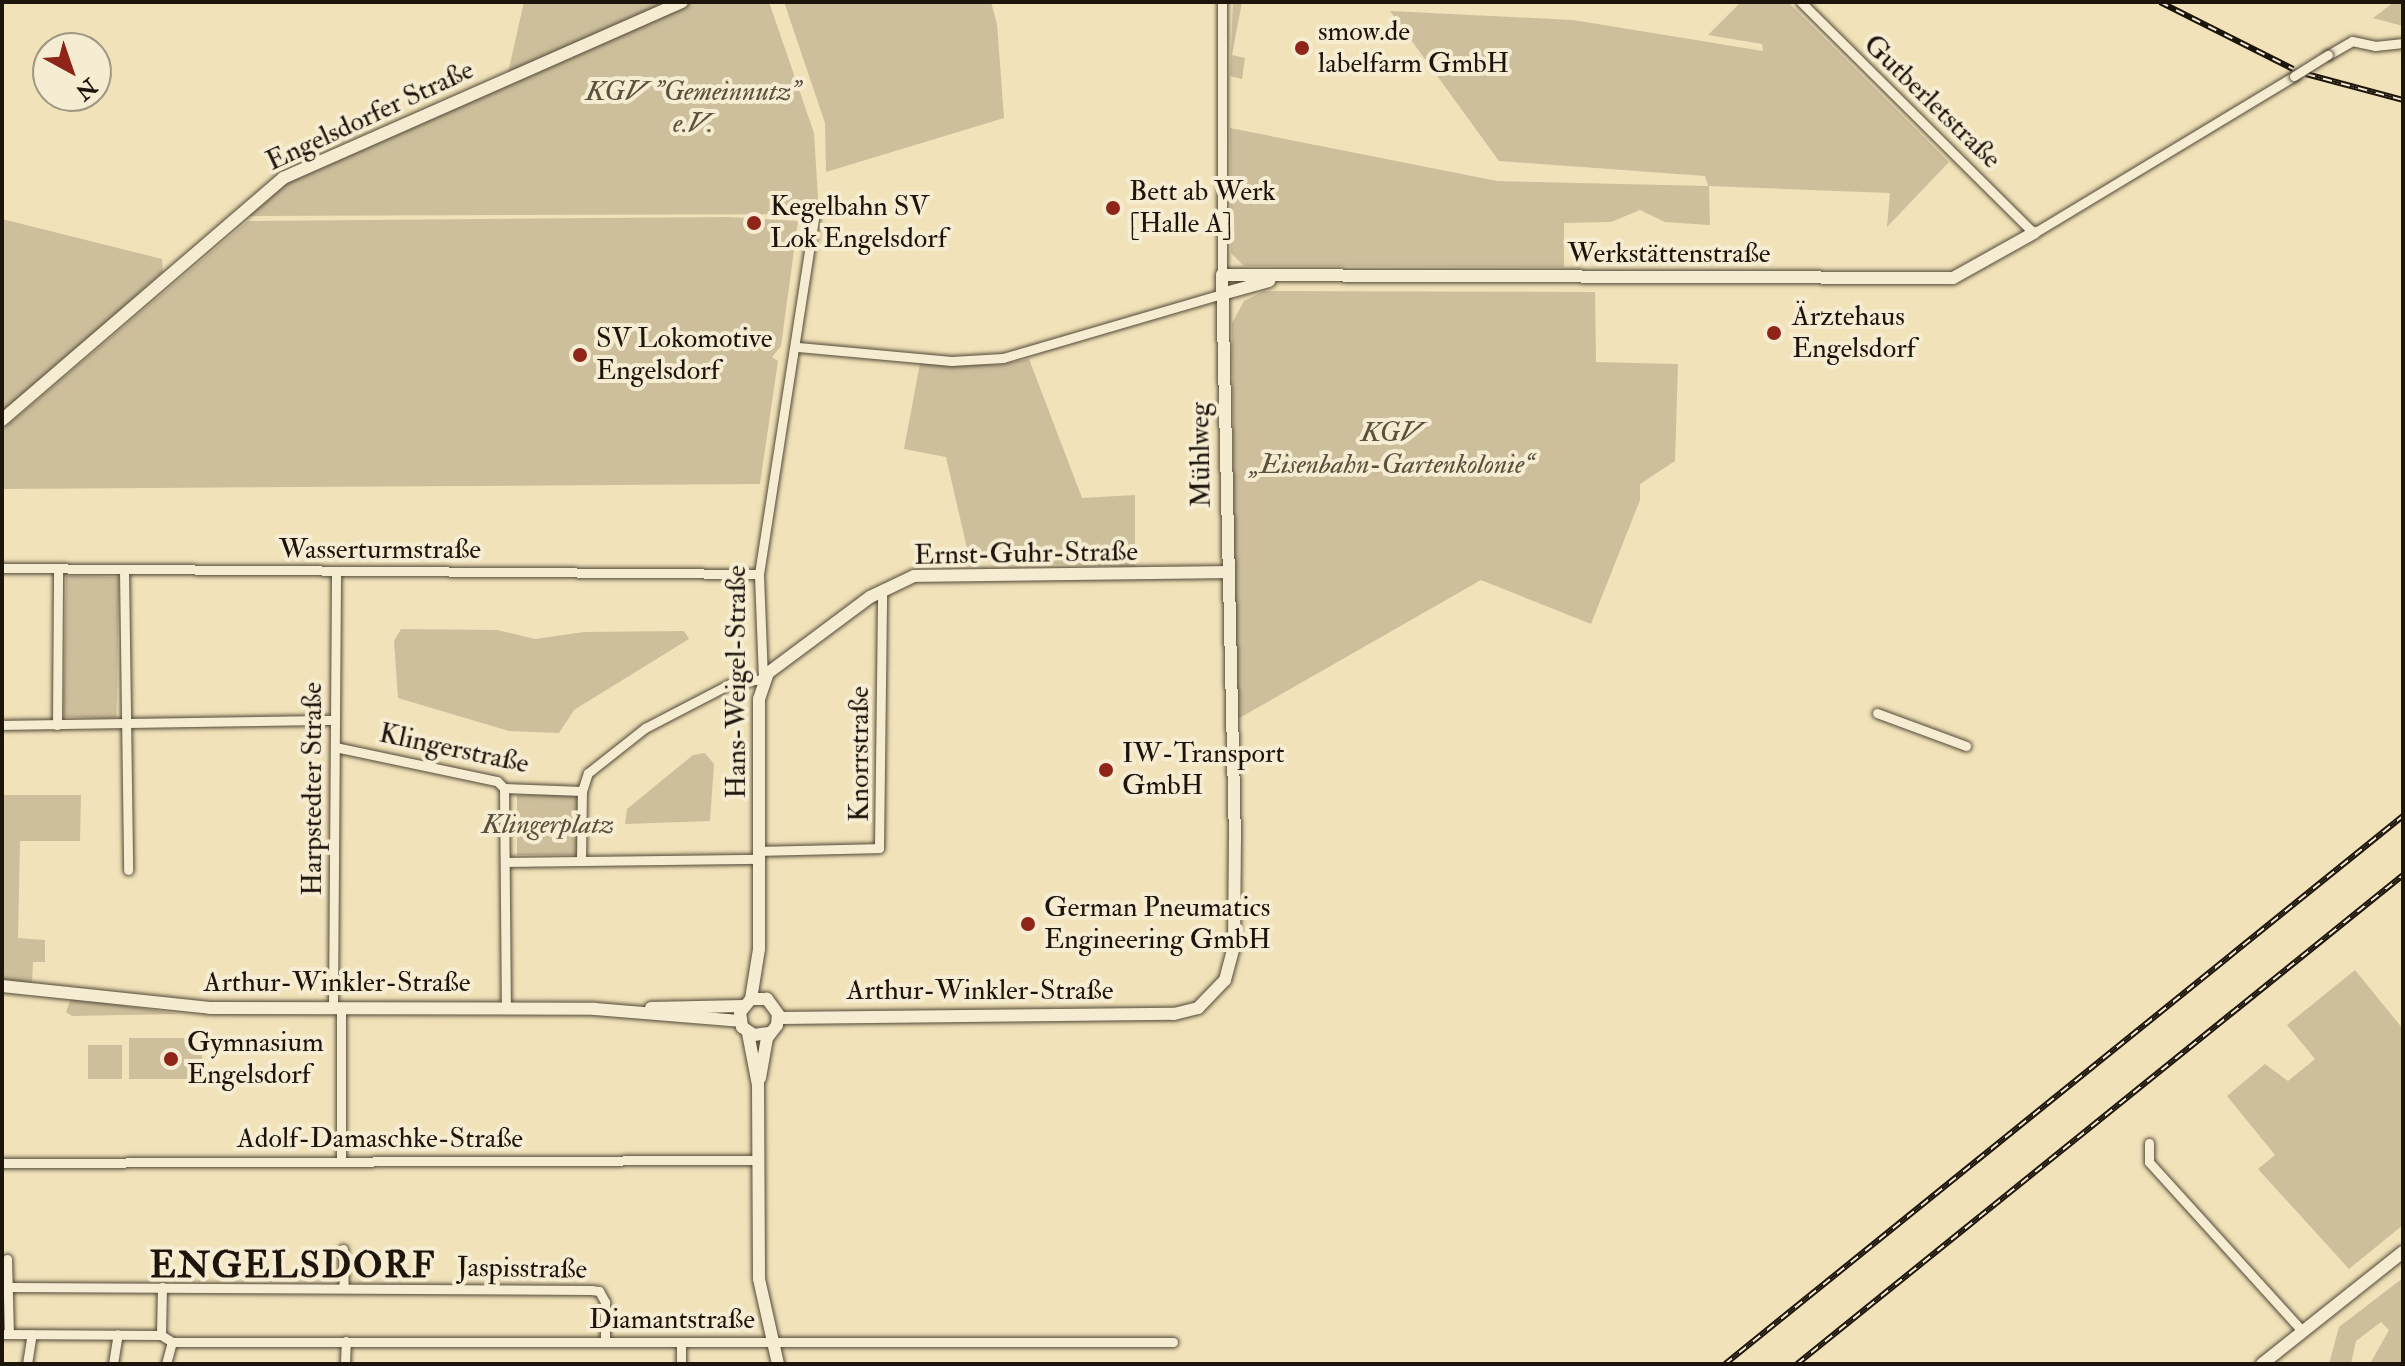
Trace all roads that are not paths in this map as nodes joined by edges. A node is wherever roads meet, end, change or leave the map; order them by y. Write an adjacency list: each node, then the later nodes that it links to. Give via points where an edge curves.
1 (682, 2): 11 (street, Engelsdorfer Straße, via 283,178)
2 (1222, 2): 7 (street, Mühlweg)
3 (1801, 2): 6 (street, Gutberletstraße)
4 (2403, 43): 6 (street, bridge, via 2375,46 2352,41)
5 (814, 217): 10 (street, Hans-Weigel-Straße)
6 (2034, 233): 8 (street, Werkstättenstraße, via 1953,278)
7 (1222, 275): 8 (street, Werkstättenstraße); 9 (street, Mühlweg)
8 (1293, 277): 9 (street, Werkstättenstraße)
9 (1222, 294): 10 (street, Werkstättenstraße, via 1003,358 951,361); 16 (street, Mühlweg)
10 (798, 347): 17 (street, Hans-Weigel-Straße)
11 (2, 420)
12 (2, 568): 13 (street, Wasserturmstraße)
13 (58, 570): 14 (street, Wasserturmstraße); 24 (street)
14 (124, 570): 15 (street, Wasserturmstraße); 22 (street)
15 (336, 571): 17 (street, Wasserturmstraße); 21 (street, Harpstedter Straße)
16 (1227, 572): 18 (street, Ernst-Guhr-Straße, via 914,576); 33 (street, Mühlweg)
17 (759, 574): 19 (street, Hans-Weigel-Straße)
18 (882, 589): 19 (street, Ernst-Guhr-Straße); 29 (street, Knorrstraße, via 879,848)
19 (763, 679): 28 (street, via 730,684 645,728 588,773); 29 (street, Hans-Weigel-Straße)
20 (1877, 713): 25 (street)
21 (335, 720): 22 (street); 26 (street, Harpstedter Straße)
22 (127, 723): 24 (street); 32 (street)
23 (2, 725): 24 (street)
24 (57, 725)
25 (1966, 746)
26 (335, 747): 27 (street, Klingerstraße, via 497,781); 40 (street, Harpstedter Straße)
27 (504, 788): 28 (street, Klingerstraße); 31 (street)
28 (582, 791): 30 (street)
29 (760, 855): 30 (street); 34 (street, Hans-Weigel-Straße)
30 (581, 860): 31 (street)
31 (506, 862): 41 (street)
32 (128, 870)
33 (1234, 907): 43 (street, Arthur-Winkler-Straße, via 1232,964 1213,997 1174,1014)
34 (759, 960): 38 (street, Hans-Weigel-Straße); 39 (street, Hans-Weigel-Straße)
35 (2, 986): 36 (street, Arthur-Winkler-Straße)
36 (60, 990): 37 (street, Arthur-Winkler-Straße); 40 (street, Arthur-Winkler-Straße, via 210,1008)
37 (2, 994)
38 (770, 1000): 39 (street); 43 (street)
39 (747, 1003): 42 (street, Arthur-Winkler-Straße); 44 (street)
40 (337, 1008): 41 (street, Arthur-Winkler-Straße); 49 (street, Harpstedter Straße)
41 (506, 1008): 42 (street, Arthur-Winkler-Straße)
42 (615, 1009): 44 (street, Arthur-Winkler-Straße)
43 (779, 1018): 46 (street)
44 (740, 1021): 45 (street)
45 (748, 1033): 46 (street); 47 (street)
46 (769, 1033): 47 (street)
47 (758, 1085): 50 (street)
48 (2149, 1143): 58 (street, via 2149,1162)
49 (341, 1160): 50 (street, Adolf-Damaschke-Straße); 51 (street, Adolf-Damaschke-Straße)
50 (759, 1160): 67 (street, via 759,1279)
51 (2, 1163)
52 (343, 1249): 57 (street)
53 (2403, 1252): 58 (street)
54 (7, 1259): 55 (street)
55 (8, 1287): 56 (street, Jaspisstraße); 59 (street)
56 (162, 1287): 57 (street, Jaspisstraße); 62 (street)
57 (344, 1288): 65 (street, Jaspisstraße, via 599,1291 605,1302)
58 (2303, 1332): 75 (street)
59 (6, 1334): 60 (street)
60 (32, 1334): 61 (street); 69 (street)
61 (118, 1334): 62 (street); 70 (street)
62 (161, 1335): 64 (street)
63 (346, 1341): 64 (street, Diamantstraße); 65 (street, Diamantstraße); 72 (street)
64 (172, 1342): 71 (street)
65 (605, 1342): 66 (street, Diamantstraße)
66 (681, 1342): 67 (street, Diamantstraße); 73 (street)
67 (772, 1342): 68 (street, Diamantstraße); 74 (street)
68 (1173, 1342)
69 (27, 1364)
70 (113, 1364)
71 (166, 1364)
72 (345, 1364)
73 (681, 1364)
74 (778, 1364)
75 (2262, 1364)

